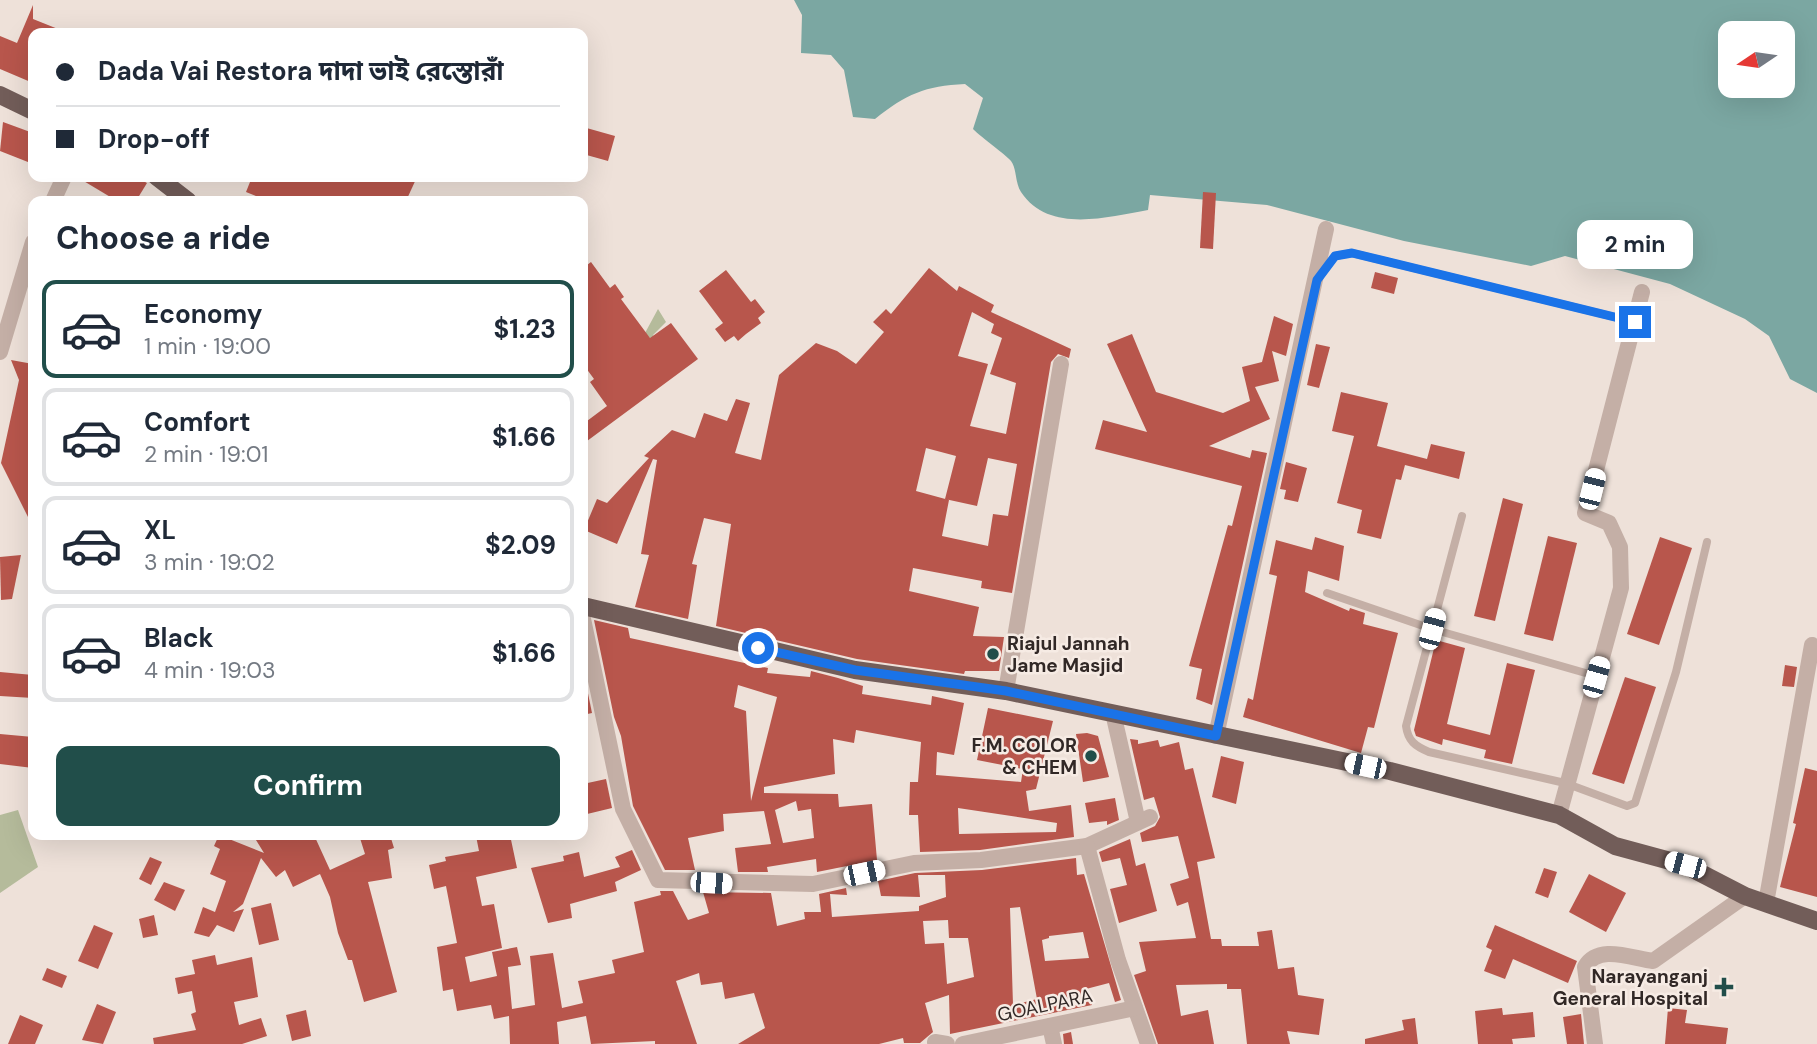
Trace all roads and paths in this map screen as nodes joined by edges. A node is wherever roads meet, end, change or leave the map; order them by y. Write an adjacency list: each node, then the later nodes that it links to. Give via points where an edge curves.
1 (0, 95): 2 (main road)
2 (28, 109)
3 (163, 182): 4 (main road)
4 (182, 196)
5 (1326, 229): 7 (street)
6 (28, 259): 10 (street)
7 (1317, 280): 9 (lane, via 1335,256 1352,253); 22 (street)
8 (1642, 292): 9 (street)
9 (1635, 322): 19 (street, via 1585,513 1609,523 1619,547 1621,588)
10 (0, 352)
11 (1061, 364): 20 (street)
12 (1462, 516): 16 (lane)
13 (1707, 542): 23 (lane, via 1676,672 1635,803 1619,804)
14 (1327, 593): 16 (lane)
15 (588, 607): 20 (main road, via 855,670)
16 (1432, 629): 19 (lane); 23 (lane, via 1406,726 1416,747)
17 (588, 642): 25 (street, via 624,809 658,880 813,884 914,863 981,860)
18 (1812, 645): 27 (street)
19 (1596, 677): 23 (street)
20 (1006, 691): 21 (main road)
21 (1113, 713): 22 (main road); 25 (street, via 1144,819)
22 (1216, 736): 24 (main road, via 1390,771)
23 (1565, 783): 24 (street)
24 (1559, 815): 26 (main road, via 1615,846 1685,865)
25 (1087, 846): 29 (street, via 1101,907)
26 (1745, 896): 27 (main road); 34 (street, via 1653,961 1601,953 1590,957 1585,967)
27 (1766, 903): 28 (main road)
28 (1817, 921)
29 (1135, 1008): 30 (street, GOALPARA); 33 (street)
30 (1050, 1026): 31 (street, GOALPARA); 32 (street)
31 (963, 1044)
32 (1054, 1044)
33 (1149, 1044)
34 (1595, 1044)

